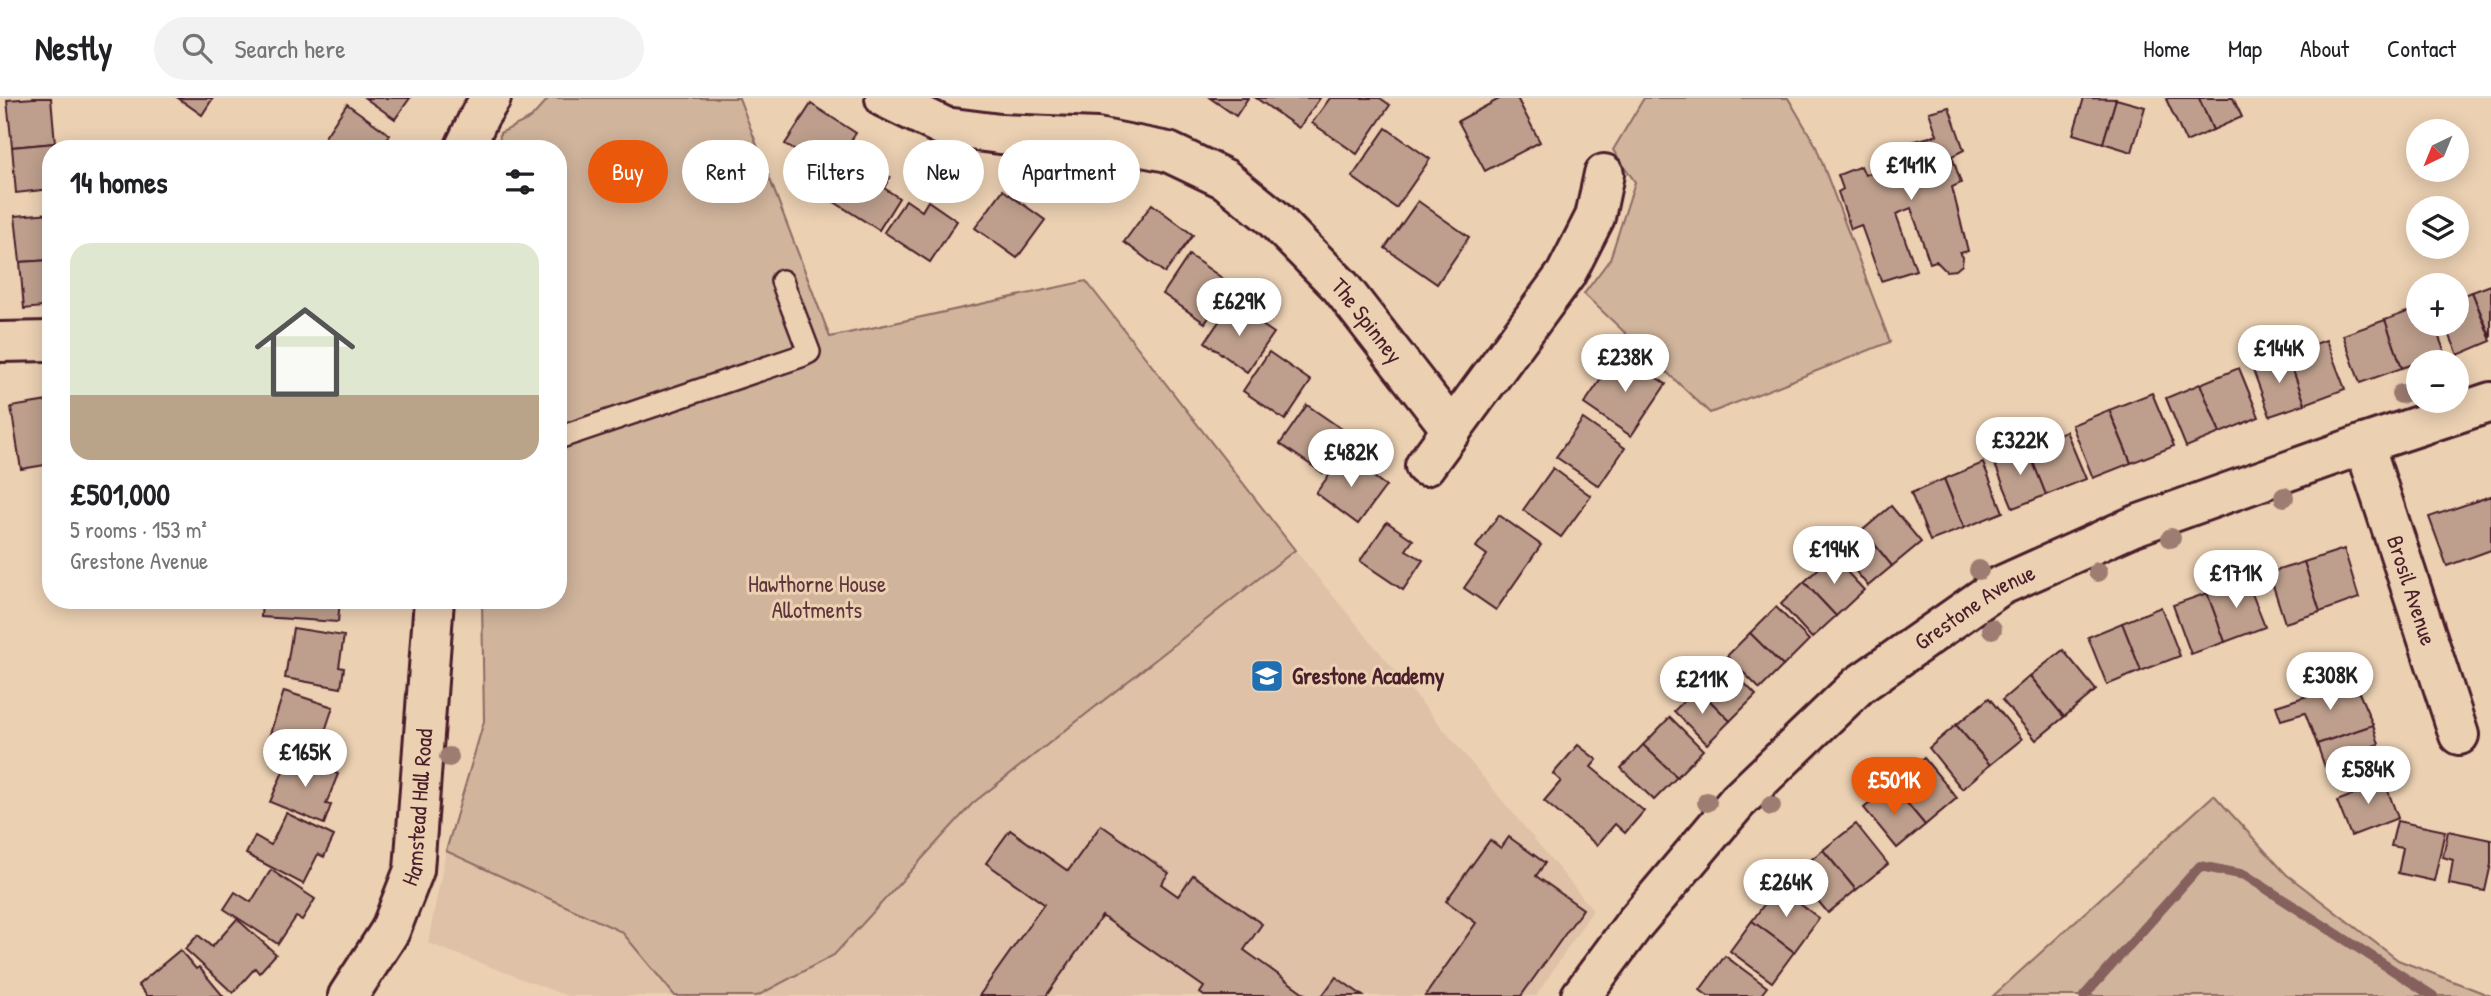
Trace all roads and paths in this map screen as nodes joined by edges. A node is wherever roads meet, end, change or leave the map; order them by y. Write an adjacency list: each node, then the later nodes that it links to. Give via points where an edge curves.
1 (491, 98): 3 (street)
2 (885, 98): 9 (street, The Spinney, via 945,127 1097,138 1168,152 1225,179 1272,217 1341,287)
3 (468, 140)
4 (1604, 174): 9 (street, via 1595,217 1566,274)
5 (782, 281): 10 (lane, via 809,352)
6 (42, 341): 7 (street)
7 (0, 342)
8 (2491, 402): 11 (street, Grestone Avenue)
9 (1452, 430): 12 (street)
10 (567, 435)
11 (2364, 444): 14 (street, Brosil Avenue); 16 (street, Grestone Avenue, via 2134,526 2000,586 1870,677 1738,801 1635,923)
12 (1425, 466)
13 (433, 609): 15 (street, Hamstead Hall Road, via 414,870 390,931)
14 (2459, 735)
15 (348, 996)
16 (1581, 996)

